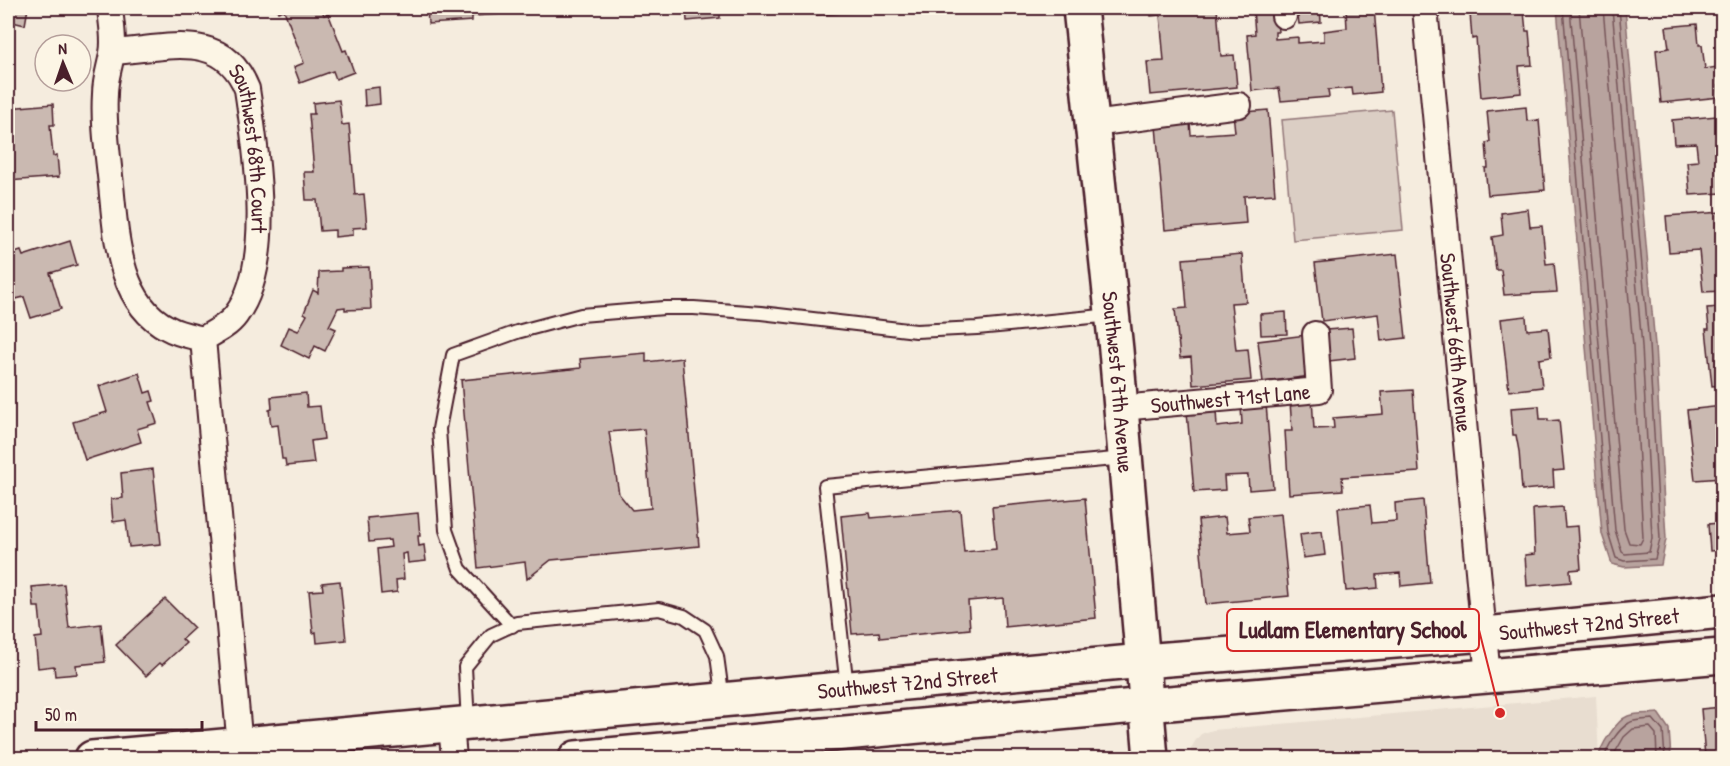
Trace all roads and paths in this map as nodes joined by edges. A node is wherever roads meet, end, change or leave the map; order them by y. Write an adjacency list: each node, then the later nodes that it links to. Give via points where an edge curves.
1 (110, 8): 4 (street)
2 (1080, 8): 6 (main road, Southwest 67th Avenue)
3 (1425, 8): 14 (street, Southwest 66th Avenue)
4 (113, 52): 9 (street, via 106,73 105,115 121,260 139,302 151,315 167,328); 9 (street, Southwest 68th Court, via 187,46 217,52 242,76 247,90 260,206 255,271 235,316)
5 (1239, 105): 6 (street)
6 (1093, 124): 7 (main road, Southwest 67th Avenue)
7 (1112, 315): 10 (main road, Southwest 67th Avenue); 13 (lane, via 916,331 749,312 664,308 581,315 453,355 439,429 446,530 460,569)
8 (1315, 334): 10 (street, Southwest 71st Lane, via 1319,390)
9 (203, 339): 22 (street)
10 (1121, 408): 11 (main road, Southwest 67th Avenue)
11 (1125, 458): 16 (main road, Southwest 67th Avenue); 18 (lane, via 825,486)
12 (1722, 611): 14 (main road, Southwest 72nd Street)
13 (512, 626): 19 (lane, via 659,609 684,616 705,630 713,647); 21 (lane, via 490,635 465,667)
14 (1485, 634): 16 (main road, Southwest 72nd Street); 17 (street, Southwest 66th Avenue)
15 (1722, 656): 17 (main road, Southwest 72nd Street)
16 (1143, 661): 18 (main road, Southwest 72nd Street); 20 (main road, Southwest 67th Avenue)
17 (1488, 677): 20 (main road, Southwest 72nd Street)
18 (847, 689): 19 (main road, Southwest 72nd Street)
19 (723, 701): 21 (main road, Southwest 72nd Street)
20 (1146, 705): 26 (main road, Southwest 72nd Street); 27 (main road, Southwest 67th Avenue)
21 (460, 725): 22 (main road, Southwest 72nd Street); 25 (street)
22 (241, 752): 23 (main road, Southwest 72nd Street)
23 (129, 757): 24 (main road, Southwest 72nd Street)
24 (92, 759)
25 (454, 759)
26 (576, 759)
27 (1151, 759)

